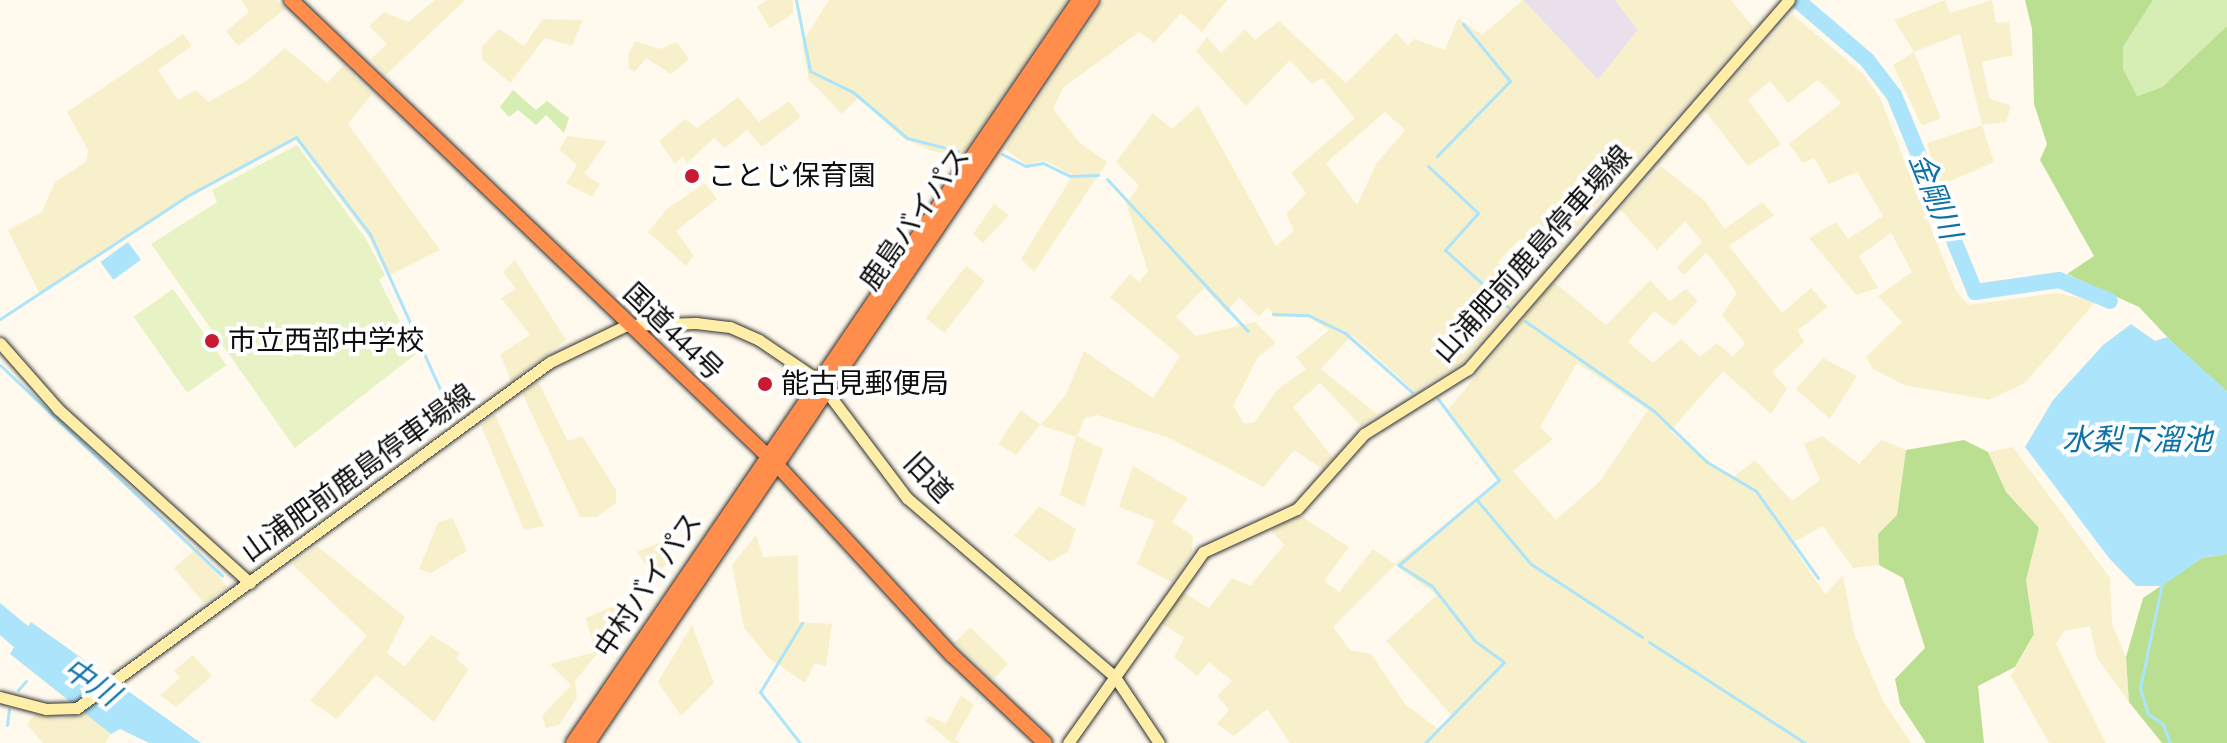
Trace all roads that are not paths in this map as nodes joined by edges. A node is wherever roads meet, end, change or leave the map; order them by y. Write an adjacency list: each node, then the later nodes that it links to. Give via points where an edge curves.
1 (291, 0): 5 (highway, 国道444号)
2 (1079, 0): 7 (highway, 鹿島バイパス)
3 (1092, 0): 7 (highway, 鹿島バイパス)
4 (1787, 2): 11 (main road, 山浦肥前鹿島停車場線, via 1468,369 1364,434 1297,509 1203,552)
5 (627, 325): 7 (main road, 旧道, via 730,327); 8 (highway, 国道444号); 10 (main road, 山浦肥前鹿島停車場線, via 550,362)
6 (0, 343): 10 (main road, via 58,409)
7 (822, 387): 8 (highway, 鹿島バイパス); 9 (highway, 鹿島バイパス); 11 (main road, 旧道, via 907,498)
8 (766, 455): 9 (highway, 国道444号); 12 (highway, 中村バイパス)
9 (778, 466): 12 (highway, 中村バイパス); 16 (highway, 国道444号, via 952,655)
10 (250, 583): 13 (main road, 山浦肥前鹿島停車場線, via 77,708 46,709)
11 (1115, 677): 17 (main road, 山浦肥前鹿島停車場線); 18 (main road, 旧道)
12 (620, 684): 14 (highway, 中村バイパス); 15 (highway, 中村バイパス)
13 (0, 697)
14 (573, 743)
15 (588, 743)
16 (1045, 743)
17 (1068, 743)
18 (1159, 743)

